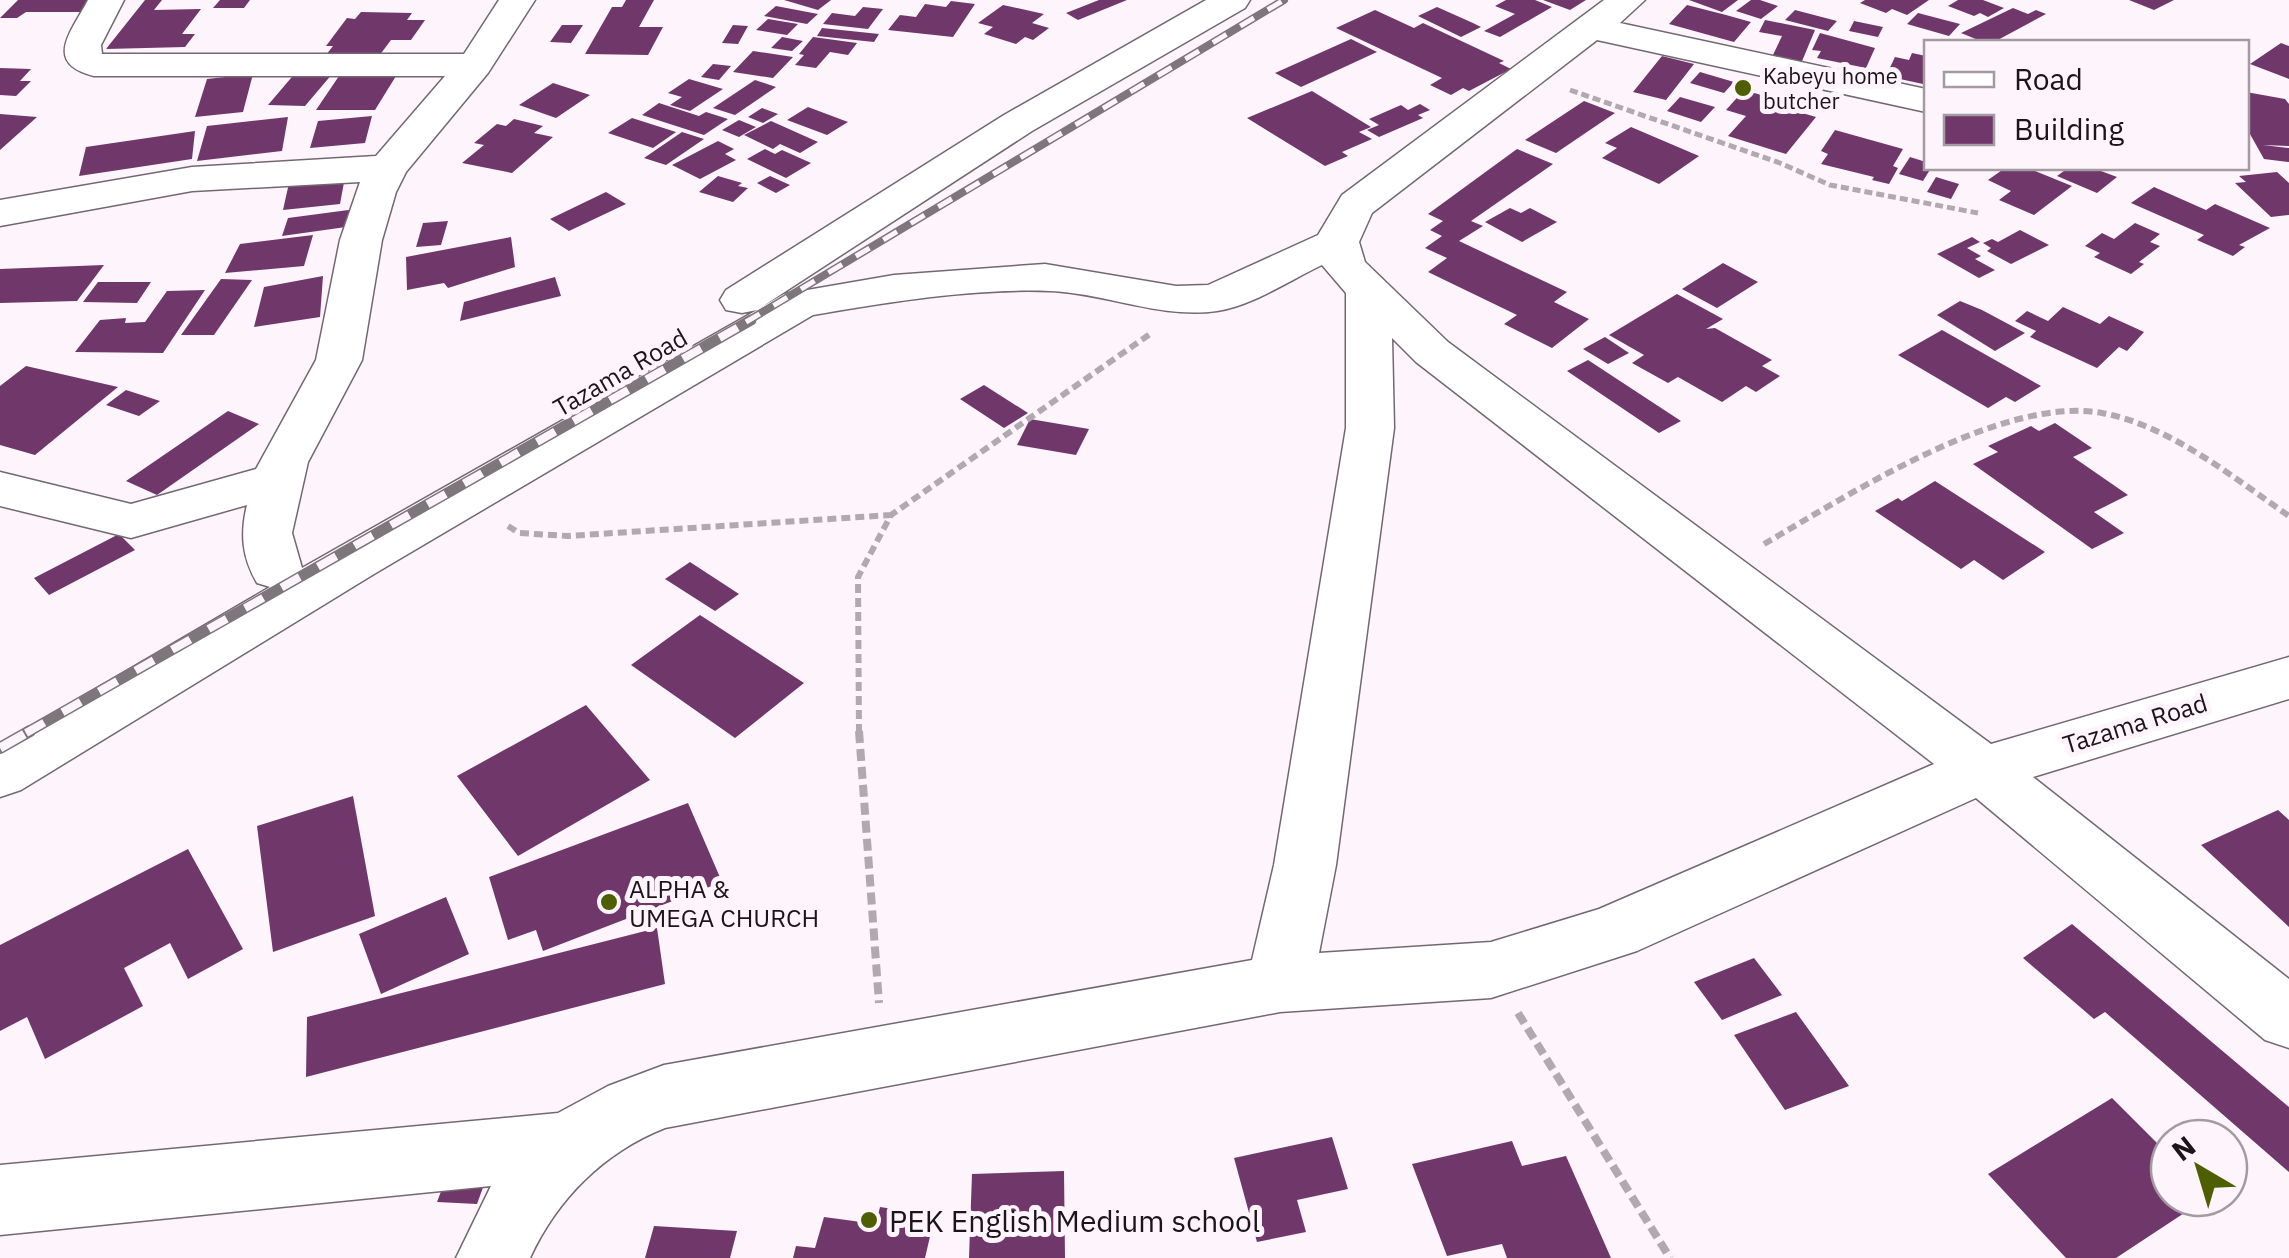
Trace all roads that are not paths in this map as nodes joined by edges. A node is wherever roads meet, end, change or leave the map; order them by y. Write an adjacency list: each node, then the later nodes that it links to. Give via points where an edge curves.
1 (106, 0): 5 (street, via 83,45 83,59 94,65)
2 (517, 0): 5 (street)
3 (1232, 0): 13 (street, Tazama Road, via 1018,123 794,270)
4 (1610, 14): 6 (street); 9 (street, via 1357,204)
5 (475, 65): 7 (street)
6 (1924, 99)
7 (388, 168): 8 (street, via 192,180); 11 (street, via 362,240 339,360)
8 (0, 213)
9 (1337, 242): 10 (street, via 1344,266); 17 (street, via 1248,286 1201,300 1046,277 894,288 800,304)
10 (1368, 294): 16 (street, via 1432,352); 18 (street, via 1370,428 1305,864)
11 (279, 479): 12 (street, via 131,521); 13 (street, via 266,533)
12 (0, 490)
13 (276, 570): 15 (street, Tazama Road)
14 (2289, 678): 16 (street, Tazama Road)
15 (0, 730)
16 (1982, 768): 18 (street, Tazama Road, via 1614,932 1490,970); 19 (street)
17 (0, 774)
18 (1280, 984): 20 (street, Tazama Road, via 664,1097 615,1114)
19 (2289, 1020)
20 (570, 1146): 21 (street); 22 (street, Tazama Road, via 534,1180)
21 (0, 1200)
22 (494, 1258)

